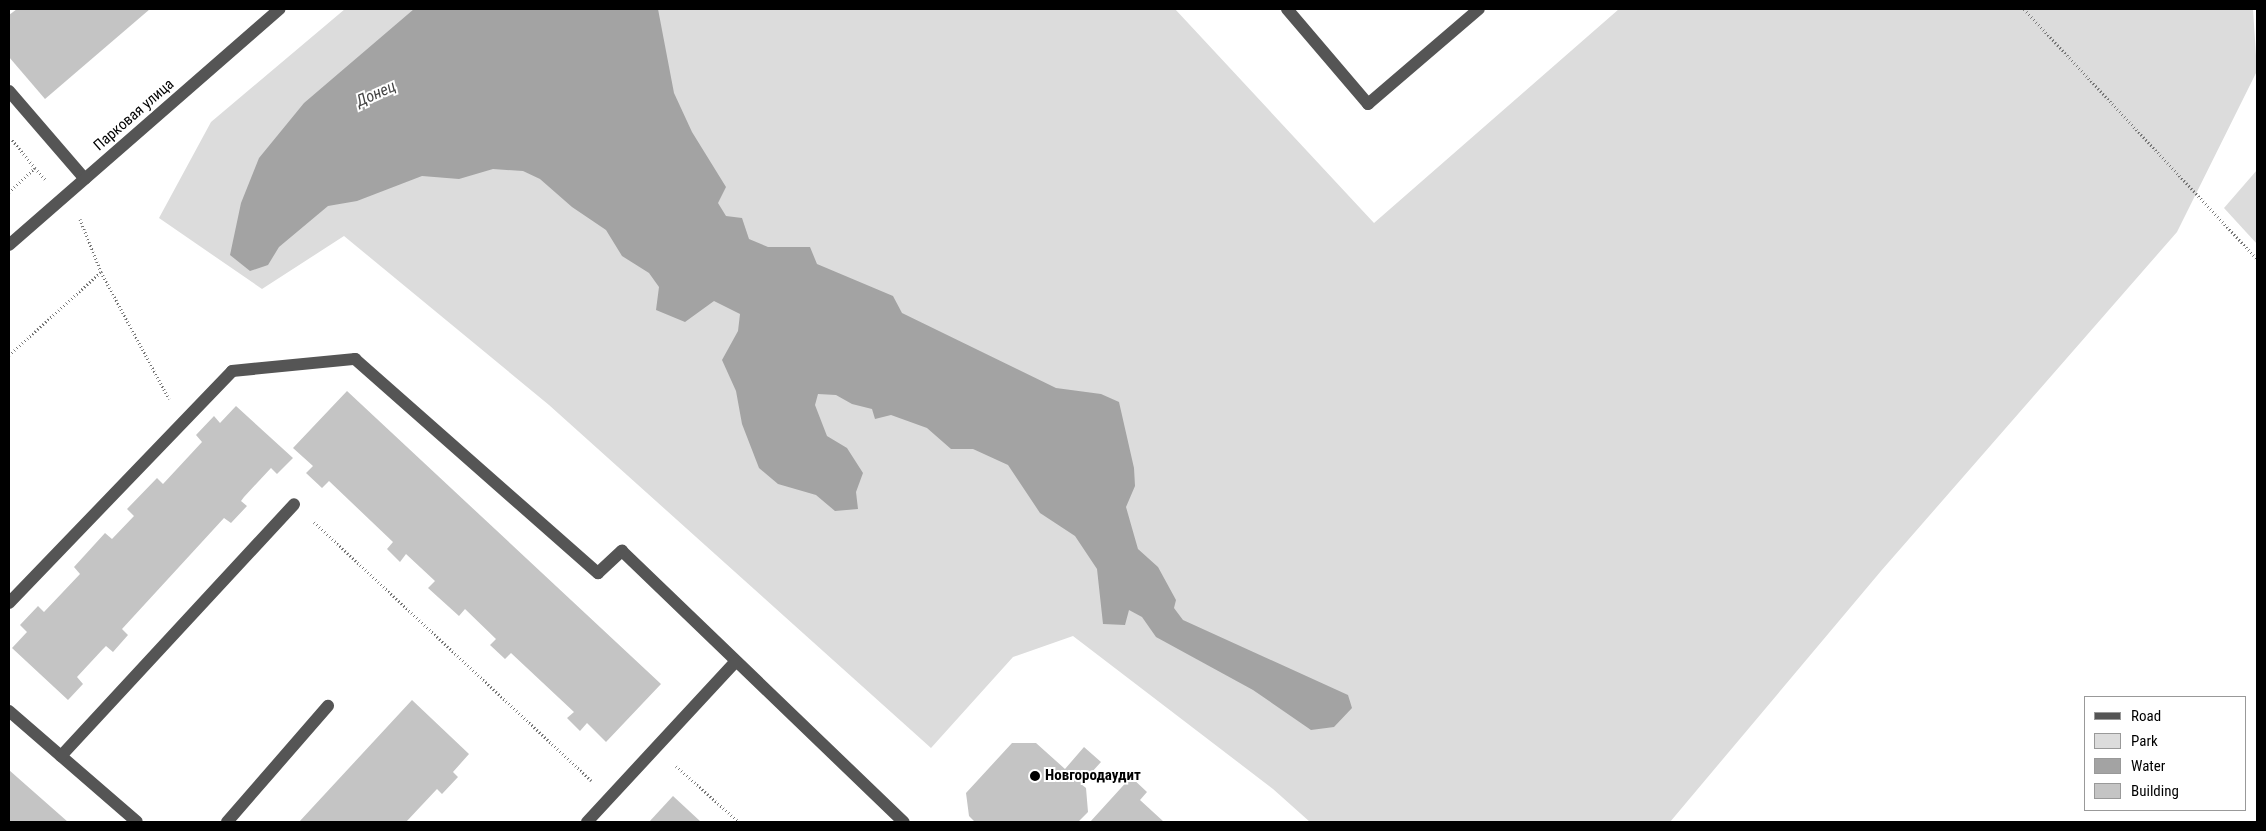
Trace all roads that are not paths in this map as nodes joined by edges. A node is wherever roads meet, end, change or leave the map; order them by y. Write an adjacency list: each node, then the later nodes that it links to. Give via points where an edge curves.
1 (280, 9): 5 (street, Парковая улица)
2 (1287, 9): 3 (street, via 1368,104)
3 (1479, 9)
4 (9, 91): 5 (street)
5 (85, 179): 6 (street, Парковая улица)
6 (9, 245)
7 (294, 504): 12 (street)
8 (9, 603): 9 (street, via 232,371 355,359 598,573 622,551)
9 (736, 662): 15 (street); 16 (street)
10 (328, 706): 14 (street)
11 (9, 710): 12 (street)
12 (61, 756): 13 (street)
13 (137, 822)
14 (227, 822)
15 (587, 822)
16 (904, 822)

